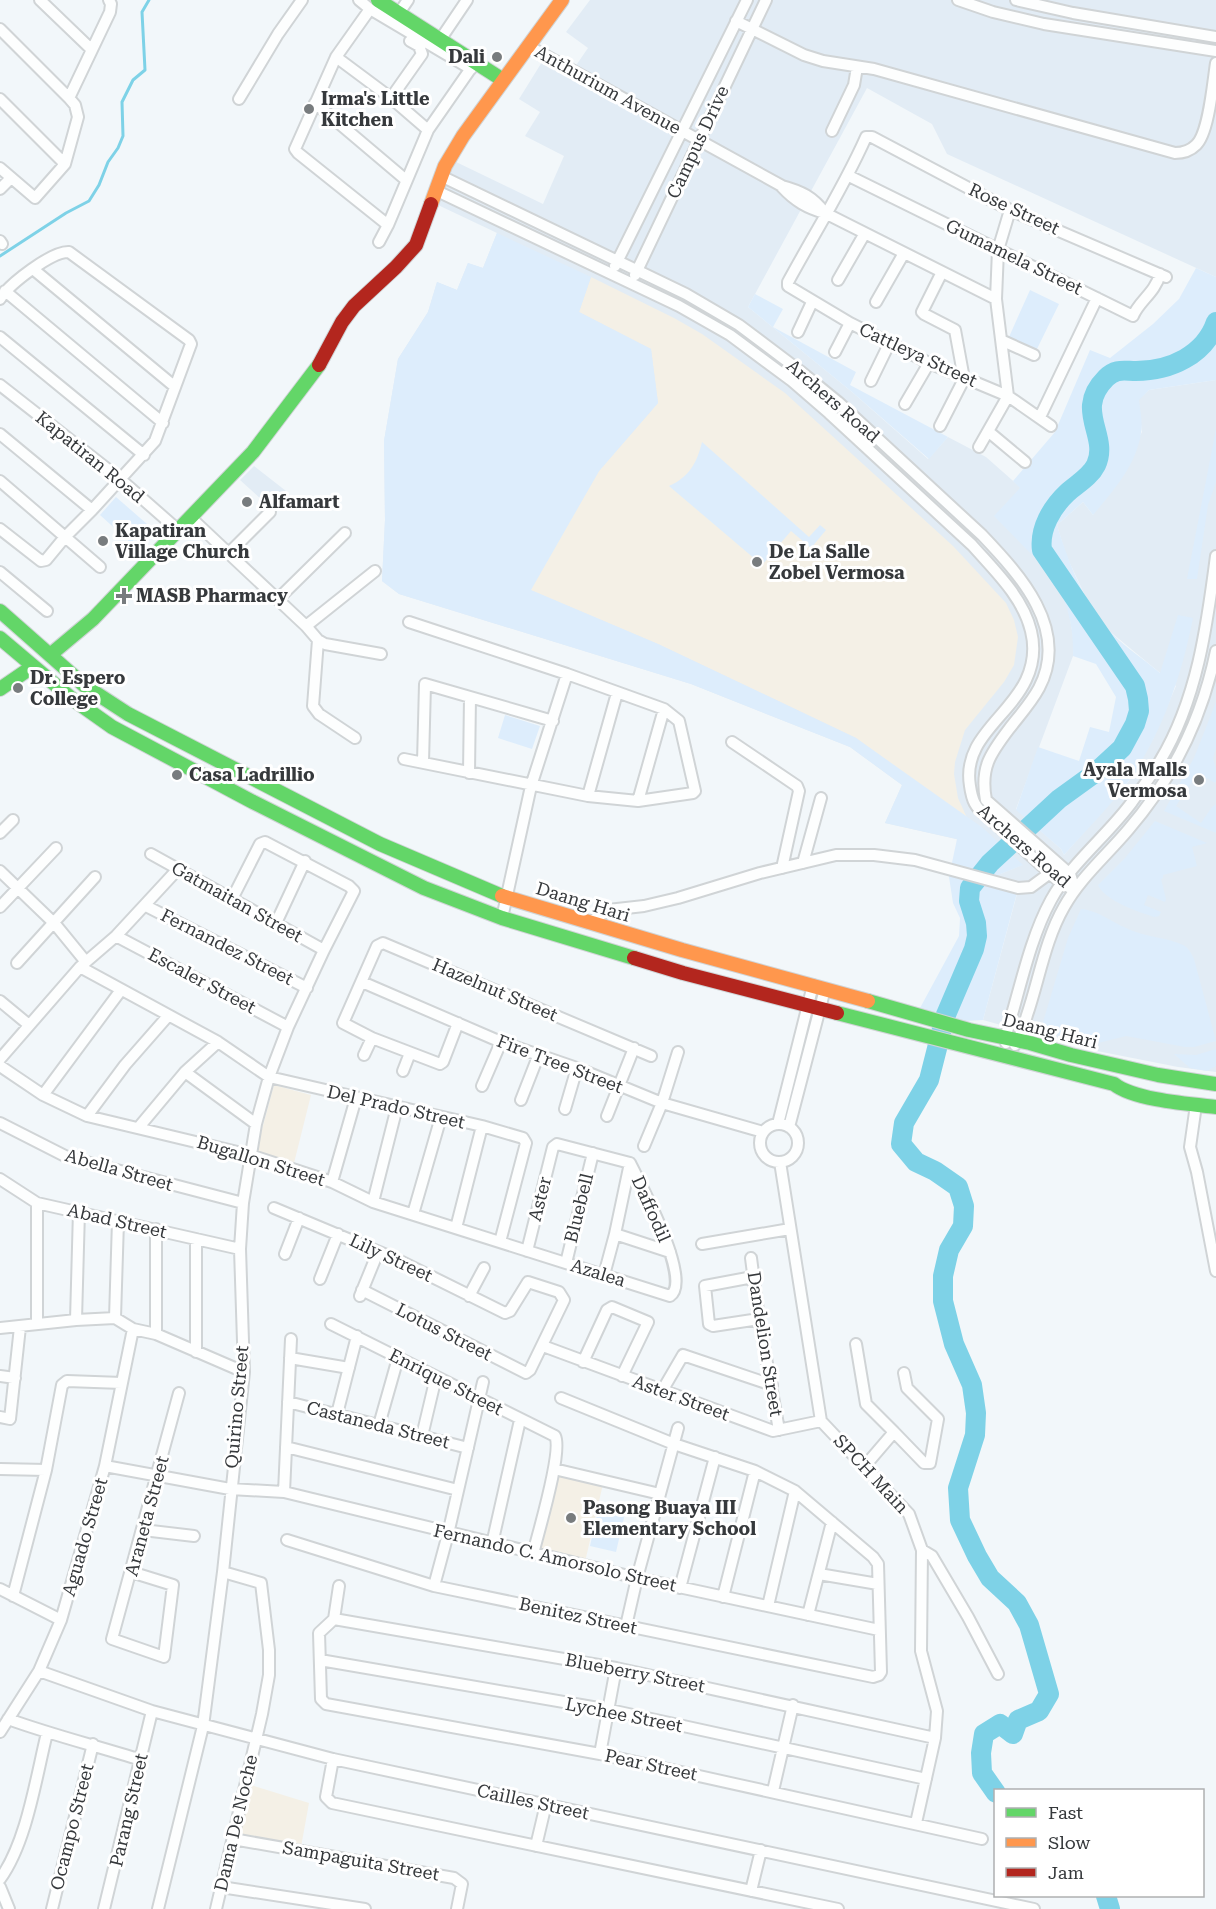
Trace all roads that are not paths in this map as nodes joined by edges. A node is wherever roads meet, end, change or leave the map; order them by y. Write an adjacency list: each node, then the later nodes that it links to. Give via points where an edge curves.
1 (40, 0): 20 (street)
2 (302, 0): 30 (street)
3 (359, 0): 12 (street)
4 (408, 0): 13 (street)
5 (467, 0): 18 (street)
6 (562, 0): 19 (main road)
7 (747, 0): 14 (street, Campus Drive)
8 (766, 0): 16 (street, Campus Drive)
9 (958, 0): 21 (street, via 1044,24)
10 (1016, 0): 17 (street)
11 (110, 2): 20 (street, via 110,12)
12 (371, 7): 13 (main road); 22 (street); 24 (street); 28 (street, via 419,46 422,54)
13 (399, 13): 18 (main road)
14 (736, 21): 16 (street); 34 (street, Campus Drive)
15 (0, 29): 27 (street)
16 (752, 29): 25 (street, via 804,56); 35 (street, Campus Drive)
17 (1216, 37)
18 (440, 40): 24 (main road)
19 (528, 46): 26 (main road); 34 (street, Anthurium Avenue)
20 (91, 49): 27 (street)
21 (1216, 51)
22 (336, 57): 28 (street); 31 (street)
23 (1216, 63): 25 (street, via 1203,135 1191,149 1175,153)
24 (474, 65): 26 (main road); 32 (street)
25 (857, 67): 33 (street, via 854,84)
26 (503, 80): 38 (main road, via 463,136)
27 (69, 98): 36 (street, via 78,117)
28 (391, 98): 32 (street)
29 (0, 99): 36 (street)
30 (239, 99)
31 (315, 103): 41 (street); 46 (street, via 295,146 298,153)
32 (428, 130): 41 (street)
33 (832, 131)
34 (682, 132): 35 (street, Anthurium Avenue); 51 (street, Campus Drive)
35 (698, 141): 45 (street, Anthurium Avenue, via 782,186 794,200); 53 (street, Campus Drive)
36 (65, 164): 40 (street, via 35,198)
37 (0, 168): 40 (street)
38 (441, 176): 43 (main road); 51 (street, Archers Road)
39 (849, 176): 44 (street, Rose Street, via 866,137 872,137); 45 (street); 49 (street, Gumamela Street)
40 (11, 178): 42 (street)
41 (406, 180): 46 (street)
42 (0, 189)
43 (437, 191): 55 (street, Archers Road); 91 (main road, via 416,245 354,306 286,411 253,452)
44 (1010, 210): 49 (street); 56 (street, Rose Street)
45 (825, 213): 47 (street, Anthurium Avenue); 62 (street, Cattleya Street, via 788,282 789,288)
46 (388, 225): 48 (street)
47 (865, 233): 50 (street, Anthurium Avenue); 57 (street)
48 (379, 242)
49 (998, 250): 60 (street, Gumamela Street); 61 (street)
50 (904, 253): 54 (street, Anthurium Avenue); 63 (street)
51 (618, 261): 53 (street, Archers Road); 55 (street, Campus Drive)
52 (33, 268): 59 (street); 75 (street); 75 (street, via 64,251 74,253 189,340 190,347)
53 (637, 270): 58 (street, Campus Drive); 137 (street, Archers Road, via 739,325 808,377 982,535 1019,577 1047,632 1045,671 1040,686 990,755 983,785 986,800)
54 (942, 272): 61 (street, Anthurium Avenue); 72 (street, via 922,312 955,330)
55 (611, 274): 58 (street, Archers Road)
56 (1163, 275): 60 (street, Gumamela Street, via 1133,316)
57 (838, 280)
58 (631, 284): 135 (street, Archers Road, via 730,335 792,381 972,545 1007,585 1032,633 1032,667 1026,682 986,733 969,763 971,794 976,809)
59 (2, 295): 79 (street)
60 (1096, 298): 78 (street)
61 (996, 299): 67 (street)
62 (812, 302): 64 (street, Cattleya Street); 65 (street)
63 (876, 302)
64 (850, 323): 68 (street, Cattleya Street); 69 (street)
65 (798, 332)
66 (0, 337): 85 (street)
67 (1003, 341): 70 (street); 76 (street)
68 (890, 342): 71 (street, Cattleya Street); 73 (street)
69 (835, 352)
70 (1034, 355)
71 (929, 363): 72 (street, Cattleya Street); 77 (street)
72 (964, 379): 76 (street, Cattleya Street); 80 (street)
73 (871, 381)
74 (0, 385): 87 (street, Kapatiran Road)
75 (174, 386): 79 (street)
76 (1008, 396): 78 (street, Cattleya Street); 82 (street)
77 (905, 404)
78 (1040, 417): 81 (street, Cattleya Street)
79 (163, 423): 85 (street)
80 (940, 426)
81 (1051, 426)
82 (989, 432): 84 (street); 86 (street)
83 (0, 434): 89 (street)
84 (979, 447)
85 (144, 455): 87 (street)
86 (1025, 462)
87 (120, 480): 89 (street); 93 (street, Kapatiran Road)
88 (0, 481): 95 (street)
89 (92, 510): 95 (street)
90 (270, 512): 96 (street)
91 (190, 517): 93 (main road); 96 (street)
92 (0, 529): 95 (street, via 43,562)
93 (178, 530): 110 (main road, via 93,619)
94 (345, 533): 101 (street)
95 (65, 537): 98 (street)
96 (229, 553): 101 (street)
97 (1216, 556): 137 (street, via 1199,660 1173,735 1132,802)
98 (100, 567)
99 (375, 571): 105 (street)
100 (0, 572): 102 (street)
101 (278, 599): 105 (street)
102 (47, 610)
103 (0, 611): 110 (main road, Daang Hari)
104 (409, 622): 112 (street)
105 (306, 626): 107 (street)
106 (0, 638): 111 (main road, Daang Hari)
107 (318, 640): 109 (street); 118 (street, via 313,706)
108 (1216, 651): 141 (street, via 1200,712 1174,768 1130,828)
109 (381, 654)
110 (50, 655): 142 (main road, Daang Hari, via 85,686 128,714 380,844)
111 (32, 666): 113 (main road); 146 (main road, Daang Hari, via 92,714 158,753 424,888)
112 (567, 674): 114 (street); 117 (street)
113 (0, 689)
114 (617, 693): 116 (street); 124 (street)
115 (470, 697): 117 (street); 121 (street, via 425,684); 122 (street)
116 (664, 709): 126 (street); 126 (street, via 679,721 695,791)
117 (553, 721): 123 (street)
118 (355, 738)
119 (732, 742): 133 (street, via 799,791)
120 (404, 759): 121 (street)
121 (423, 762): 122 (street)
122 (469, 773): 123 (street)
123 (531, 786): 124 (street); 142 (street)
124 (588, 796): 126 (street)
125 (821, 798): 132 (street)
126 (638, 801)
127 (13, 820): 128 (street)
128 (0, 833)
129 (56, 848): 140 (street)
130 (151, 854): 134 (street, Gatmaitan Street)
131 (305, 861): 143 (street, via 262,843); 147 (street); 151 (street, Quirino Street, via 354,891)
132 (803, 863): 133 (street); 135 (street, via 836,855 874,855 915,860 1018,888 1028,888)
133 (782, 868): 148 (street, via 678,898 608,910)
134 (178, 869): 143 (street, Gatmaitan Street); 144 (street)
135 (1047, 870): 139 (street, Archers Road)
136 (0, 871): 140 (street)
137 (1070, 874): 139 (street); 141 (street, Archers Road)
138 (95, 877): 149 (street)
139 (1062, 884): 141 (street, Archers Road); 165 (street, via 1039,927)
140 (18, 887): 145 (street); 149 (street)
141 (1075, 890): 165 (street, via 1052,932)
142 (506, 898): 146 (street); 148 (main road, Daang Hari)
143 (232, 899): 147 (street, Gatmaitan Street)
144 (146, 906): 150 (street); 156 (street, Fernandez Street)
145 (0, 907)
146 (502, 918): 159 (main road, Daang Hari, via 683,973)
147 (276, 923): 151 (street, Gatmaitan Street)
148 (589, 923): 155 (main road, Daang Hari)
149 (55, 924): 152 (street); 153 (street)
150 (116, 936): 153 (street); 163 (street, Escaler Street)
151 (324, 950): 156 (street, Quirino Street)
152 (17, 963)
153 (83, 964): 157 (street); 162 (street)
154 (362, 982): 161 (street, Fire Tree Street); 164 (street, via 343,1024); 168 (street, Hazelnut Street, via 377,946 383,943)
155 (819, 987): 159 (street); 165 (main road, Daang Hari)
156 (307, 988): 163 (street, Quirino Street)
157 (121, 990): 160 (street); 184 (street)
158 (0, 1001): 162 (street)
159 (814, 1005): 173 (main road, Daang Hari); 197 (street)
160 (168, 1016): 166 (street); 192 (street)
161 (458, 1023): 167 (street, Fire Tree Street); 170 (street, via 442,1064)
162 (29, 1025): 175 (street)
163 (288, 1027): 180 (street, Quirino Street)
164 (372, 1038): 170 (street); 172 (street)
165 (1012, 1039): 173 (street); 181 (main road, Daang Hari, via 1148,1073)
166 (218, 1042): 179 (street); 180 (street)
167 (501, 1042): 171 (street, Fire Tree Street); 182 (street)
168 (634, 1048): 174 (street, Hazelnut Street); 183 (street)
169 (678, 1052): 187 (street)
170 (410, 1053): 178 (street)
171 (539, 1054): 177 (street, Fire Tree Street); 186 (street)
172 (364, 1055)
173 (1008, 1055): 188 (main road, Daang Hari, via 1114,1084 1123,1091)
174 (651, 1056)
175 (0, 1059)
176 (0, 1066): 184 (street, Bugallon Street)
177 (577, 1068): 183 (street, Fire Tree Street); 191 (street)
178 (403, 1071)
179 (186, 1072): 196 (street); 199 (street)
180 (269, 1077): 185 (street, Del Prado Street); 196 (street, Quirino Street)
181 (1216, 1084)
182 (482, 1086)
183 (618, 1086): 187 (street, Fire Tree Street); 193 (street)
184 (43, 1095): 192 (street, Bugallon Street)
185 (356, 1098): 189 (street, Del Prado Street); 208 (street)
186 (521, 1100)
187 (663, 1103): 200 (street, Fire Tree Street); 201 (street)
188 (1196, 1105): 190 (main road, Daang Hari); 233 (street, via 1190,1147)
189 (397, 1107): 194 (street, Del Prado Street); 209 (street)
190 (1216, 1107)
191 (566, 1108)
192 (87, 1116): 199 (street, Bugallon Street)
193 (607, 1116)
194 (441, 1117): 198 (street, Del Prado Street); 214 (street)
195 (0, 1124): 211 (street, Abella Street, via 67,1157)
196 (256, 1124): 204 (street, Quirino Street)
197 (783, 1125): 200 (street, via 772,1125); 205 (street, via 795,1132 798,1148 788,1160)
198 (482, 1126): 217 (street); 223 (street, Del Prado Street, via 523,1138 526,1143)
199 (139, 1127): 204 (street, Bugallon Street)
200 (763, 1132): 205 (street, via 759,1144 764,1155)
201 (644, 1146)
202 (553, 1147): 203 (street, Daffodil, via 558,1144); 226 (street, Aster)
203 (593, 1153): 206 (street, Daffodil); 231 (street, Bluebell)
204 (250, 1155): 208 (street, Bugallon Street); 211 (street, Quirino Street)
205 (780, 1162): 218 (street, SPCH Main)
206 (630, 1163): 221 (street); 228 (street, Daffodil, via 653,1206)
207 (0, 1179): 210 (street, Abad Street)
208 (332, 1182): 209 (street, Bugallon Street)
209 (373, 1202): 214 (street, Bugallon Street)
210 (37, 1203): 213 (street, Abad Street); 242 (street)
211 (243, 1203): 225 (street, Quirino Street)
212 (274, 1208): 215 (street, Lily Street)
213 (79, 1211): 216 (street, Abad Street); 241 (street)
214 (413, 1214): 217 (street, Bugallon Street)
215 (299, 1218): 220 (street, Lily Street); 229 (street)
216 (118, 1221): 219 (street, Abad Street); 239 (street)
217 (456, 1228): 223 (street, Bugallon Street)
218 (790, 1228): 224 (street); 274 (street, SPCH Main)
219 (156, 1229): 222 (street, Abad Street); 247 (street)
220 (338, 1234): 227 (street, Lily Street); 236 (street)
221 (615, 1234): 228 (street); 234 (street)
222 (196, 1239): 225 (street, Abad Street); 252 (street)
223 (500, 1242): 226 (street, Bugallon Street)
224 (702, 1244)
225 (240, 1249): 257 (street, Quirino Street)
226 (527, 1251): 231 (street, Azalea)
227 (378, 1252): 237 (street, Lily Street); 251 (street, Lotus Street, via 361,1293 526,1373)
228 (670, 1252): 238 (street, Daffodil, via 676,1287)
229 (285, 1254)
230 (751, 1258): 235 (street, Dandelion Street)
231 (566, 1263): 234 (street, Azalea)
232 (484, 1268): 237 (street)
233 (1216, 1271)
234 (604, 1275): 238 (street, Azalea)
235 (753, 1277): 240 (street, Dandelion Street); 240 (street, via 705,1286 709,1324)
236 (320, 1280)
237 (469, 1296): 251 (street, Lily Street, via 506,1313 528,1282 562,1294 564,1300)
238 (670, 1296)
239 (115, 1318): 241 (street); 246 (street)
240 (759, 1319): 265 (street, Dandelion Street)
241 (76, 1320): 242 (street)
242 (37, 1324): 244 (street)
243 (331, 1324): 248 (street, Enrique Street)
244 (20, 1327): 245 (street); 262 (street)
245 (0, 1328)
246 (133, 1329): 247 (street); 264 (street, Aguado Street)
247 (156, 1334): 252 (street)
248 (357, 1336): 254 (street, Enrique Street); 256 (street)
249 (291, 1339): 253 (street)
250 (856, 1344): 278 (street, via 866,1404)
251 (543, 1346): 255 (street, Aster Street)
252 (196, 1352): 257 (street)
253 (290, 1358): 256 (street); 270 (street)
254 (398, 1358): 261 (street, Enrique Street); 275 (street)
255 (583, 1362): 260 (street, Aster Street); 260 (street, via 607,1310 612,1307 648,1322)
256 (349, 1368): 271 (street)
257 (244, 1372): 291 (street, Quirino Street)
258 (904, 1373): 278 (street, via 907,1388 938,1419 930,1463 924,1462)
259 (0, 1376): 262 (street)
260 (622, 1376): 266 (street, Aster Street)
261 (436, 1377): 269 (street, Enrique Street); 279 (street)
262 (15, 1378): 272 (street, via 10,1419)
263 (483, 1382): 269 (street)
264 (122, 1383): 284 (street, Aguado Street); 288 (street, via 64,1382)
265 (772, 1385): 266 (street, via 685,1355); 277 (street, Dandelion Street)
266 (662, 1391): 277 (street, Aster Street)
267 (179, 1393): 290 (street, Araneta Street)
268 (561, 1398): 280 (street)
269 (479, 1399): 273 (street, Enrique Street); 282 (street)
270 (288, 1402): 271 (street, Castaneda Street); 281 (street)
271 (337, 1414): 275 (street, Castaneda Street)
272 (0, 1417)
273 (520, 1420): 287 (street, Enrique Street, via 552,1434 558,1443); 301 (street)
274 (821, 1421): 277 (street, Aster Street); 285 (street, SPCH Main)
275 (379, 1425): 279 (street, Castaneda Street)
276 (678, 1428): 280 (street)
277 (779, 1430)
278 (894, 1432): 285 (street)
279 (422, 1436): 282 (street, Castaneda Street)
280 (674, 1443): 283 (street); 295 (street)
281 (286, 1447): 292 (street); 294 (street)
282 (468, 1448): 292 (street)
283 (715, 1457): 289 (street); 311 (street)
284 (105, 1466): 290 (street, Fernando C. Amorsolo Street); 318 (street, Aguado Street)
285 (864, 1467): 302 (street, SPCH Main, via 909,1514)
286 (0, 1469): 288 (street)
287 (554, 1469): 295 (street); 303 (street)
288 (46, 1470): 313 (street)
289 (755, 1471): 293 (street); 314 (street)
290 (158, 1477): 291 (street, Fernando C. Amorsolo Street); 297 (street, Araneta Street)
291 (230, 1489): 294 (street, Fernando C. Amorsolo Street); 305 (street, Quirino Street)
292 (458, 1490): 298 (street)
293 (795, 1491): 296 (street); 315 (street)
294 (284, 1492): 298 (street, Fernando C. Amorsolo Street)
295 (660, 1494): 307 (street)
296 (832, 1522): 306 (street); 308 (street, via 873,1557 878,1564)
297 (143, 1530): 299 (street); 304 (street, Araneta Street)
298 (448, 1534): 301 (street, Fernando C. Amorsolo Street); 310 (street)
299 (194, 1536)
300 (287, 1540): 310 (street, Benitez Street)
301 (492, 1544): 303 (street, Fernando C. Amorsolo Street)
302 (922, 1550): 324 (street, via 932,1556); 333 (street, SPCH Main, via 921,1651 937,1711)
303 (533, 1554): 307 (street, Fernando C. Amorsolo Street)
304 (131, 1572): 304 (street, Araneta Street, via 173,1585 164,1656 112,1639)
305 (223, 1572): 329 (street, Quirino Street); 332 (street, Dama De Noche, via 257,1581 263,1587 269,1675)
306 (819, 1574): 308 (street); 316 (street)
307 (637, 1578): 311 (street, Fernando C. Amorsolo Street); 319 (street)
308 (878, 1584): 320 (street)
309 (339, 1586): 317 (street)
310 (434, 1586): 319 (street, Benitez Street)
311 (680, 1588): 314 (street, Fernando C. Amorsolo Street)
312 (0, 1589): 313 (street)
313 (13, 1596): 318 (street)
314 (723, 1597): 315 (street, Fernando C. Amorsolo Street)
315 (768, 1606): 316 (street, Fernando C. Amorsolo Street)
316 (808, 1615): 320 (street, Fernando C. Amorsolo Street)
317 (334, 1619): 321 (street, via 319,1633); 322 (street, Blueberry Street)
318 (61, 1620): 323 (street, Aguado Street)
319 (626, 1626): 320 (street, Benitez Street, via 873,1677 881,1672)
320 (879, 1630)
321 (320, 1660): 326 (street, Lychee Street); 336 (street, Pear Street, via 321,1699 326,1704)
322 (616, 1668): 325 (street, Blueberry Street); 326 (street)
323 (39, 1671): 327 (street, Cailles Street); 328 (street, Aguado Street)
324 (998, 1674)
325 (793, 1705): 333 (street, Blueberry Street); 335 (street)
326 (610, 1710): 335 (street, Lychee Street); 336 (street)
327 (152, 1711): 329 (street, Cailles Street); 338 (street, Parang Street)
328 (8, 1719): 330 (street, Aguado Street); 331 (street)
329 (203, 1725): 332 (street, Cailles Street); 354 (street, Quirino Street)
330 (0, 1732)
331 (47, 1733): 334 (street); 347 (street, via 27,1815 11,1864)
332 (256, 1737): 337 (street, Cailles Street); 343 (street, Dama De Noche)
333 (935, 1738): 339 (street, SPCH Main)
334 (93, 1744): 338 (street); 352 (street, Ocampo Street)
335 (783, 1748): 339 (street, Lychee Street); 340 (street)
336 (600, 1754): 340 (street, Pear Street)
337 (333, 1759): 341 (street, Cailles Street); 345 (street, via 327,1797 332,1803)
338 (141, 1760): 353 (street, Parang Street)
339 (926, 1779): 342 (street, SPCH Main)
340 (773, 1791): 342 (street, Pear Street)
341 (546, 1804): 345 (street); 346 (street, Cailles Street)
342 (916, 1823): 344 (street, Pear Street)
343 (233, 1839): 349 (street, Dama De Noche); 357 (street, Sampaguita Street, via 454,1878 462,1884)
344 (982, 1839)
345 (536, 1846): 350 (street)
346 (760, 1850): 350 (street); 359 (street, Cailles Street)
347 (0, 1879)
348 (0, 1887): 351 (street)
349 (221, 1887): 355 (street, Dama De Noche); 356 (street)
350 (751, 1891): 358 (street)
351 (9, 1909)
352 (52, 1909)
353 (104, 1909)
354 (158, 1909)
355 (216, 1909)
356 (365, 1909)
357 (457, 1909)
358 (838, 1909)
359 (1034, 1909)

